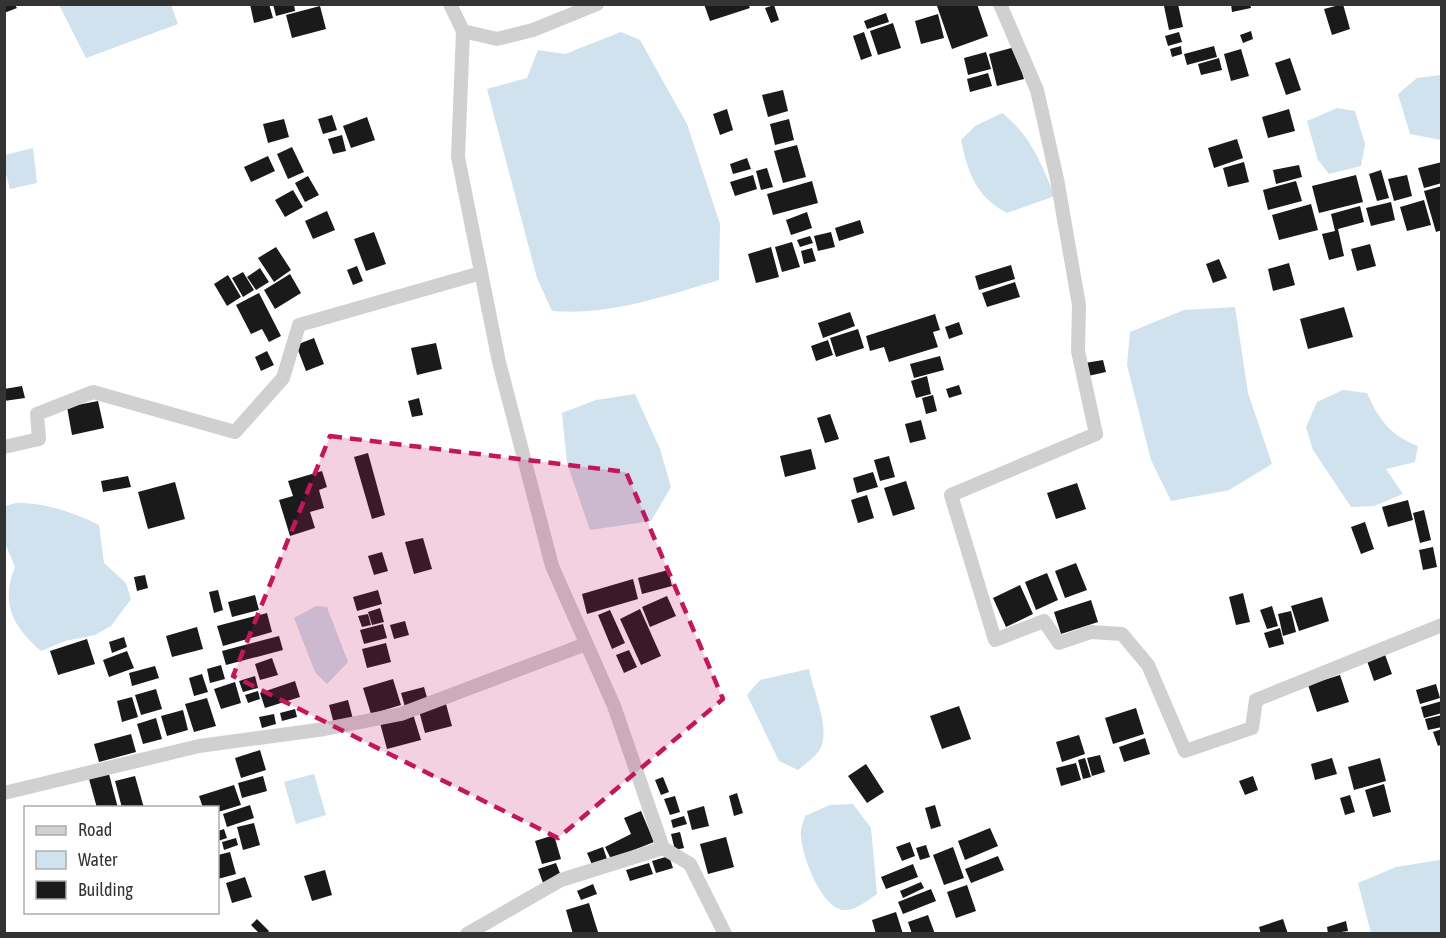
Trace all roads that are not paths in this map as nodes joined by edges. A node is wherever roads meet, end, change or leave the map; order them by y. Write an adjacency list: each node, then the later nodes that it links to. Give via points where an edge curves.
1 (450, 4): 4 (street)
2 (597, 4): 4 (street, via 533,30 497,39)
3 (1000, 4): 7 (street, via 1037,90 1058,179 1079,305 1078,351 1096,434 951,495 995,640 1044,621 1059,643 1091,632 1122,634 1148,665 1185,751 1252,728 1256,700)
4 (464, 31): 5 (street, via 458,158)
5 (481, 273): 6 (street, via 299,325 283,378 235,432 93,392 37,414 39,439); 8 (street, via 499,362 552,566)
6 (4, 447)
7 (1442, 625)
8 (586, 644): 9 (street, via 401,714 199,746); 10 (street, via 614,706)
9 (4, 793)
10 (663, 848): 11 (street, via 561,880); 12 (street, via 690,864)
11 (467, 933)
12 (725, 933)

